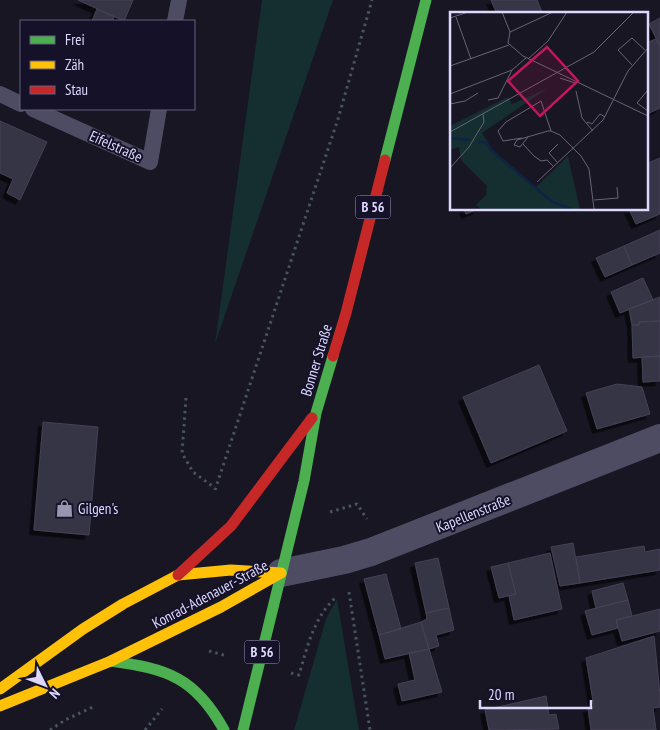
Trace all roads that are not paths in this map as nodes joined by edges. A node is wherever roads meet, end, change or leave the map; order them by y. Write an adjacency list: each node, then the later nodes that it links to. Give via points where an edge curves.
1 (179, 0): 3 (lane)
2 (426, 0): 8 (main road, Bonner Straße / B 56, via 346,313)
3 (175, 20)
4 (0, 94): 5 (lane)
5 (20, 104)
6 (35, 110): 7 (lane, Eifelstraße, via 150,162)
7 (159, 110)
8 (316, 413): 10 (main road, Bonner Straße / B 56, via 304,481); 11 (main road, via 231,526)
9 (660, 438): 10 (street, Kapellenstraße, via 371,552)
10 (281, 573): 11 (main road, Konrad-Adenauer-Straße, via 231,570); 12 (main road, Konrad-Adenauer-Straße); 16 (main road, Bonner Straße / B 56)
11 (178, 575): 13 (main road, Konrad-Adenauer-Straße, via 122,604)
12 (111, 661): 14 (main road, Konrad-Adenauer-Straße); 15 (main road, via 151,667 184,681 216,713)
13 (0, 689)
14 (0, 706)
15 (224, 730)
16 (244, 730)

